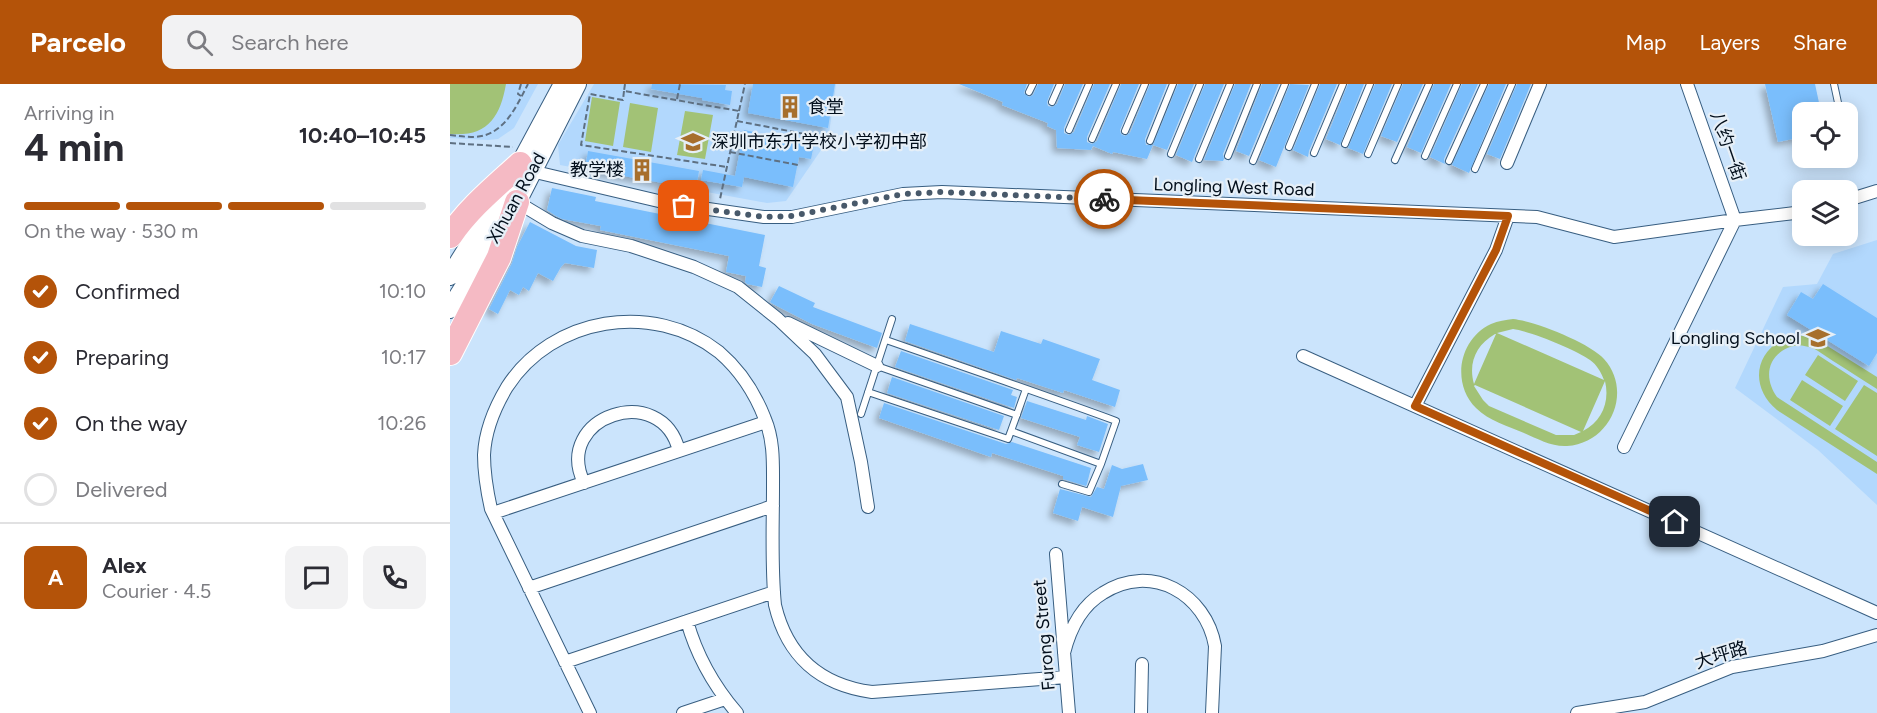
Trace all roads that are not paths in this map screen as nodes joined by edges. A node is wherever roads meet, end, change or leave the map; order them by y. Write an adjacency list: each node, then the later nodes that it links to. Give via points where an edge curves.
1 (563, 84): 40 (main road, Xihuan Road)
2 (577, 84): 40 (main road, Xihuan Road)
3 (1033, 84): 24 (lane)
4 (1060, 84): 25 (lane)
5 (1089, 84): 27 (lane)
6 (1116, 84): 29 (lane)
7 (1144, 84): 28 (lane)
8 (1173, 84): 30 (lane)
9 (1200, 84): 34 (lane)
10 (1230, 84): 38 (lane)
11 (1257, 84): 36 (lane)
12 (1285, 84): 41 (lane)
13 (1315, 84): 32 (lane)
14 (1343, 84): 33 (lane)
15 (1370, 84): 31 (lane)
16 (1398, 84): 35 (lane)
17 (1429, 84): 39 (lane)
18 (1457, 84): 37 (lane)
19 (1484, 84): 42 (lane)
20 (1512, 84): 44 (lane)
21 (1540, 84): 43 (street)
22 (1687, 84): 50 (street, 八约一街)
23 (1834, 84): 26 (lane)
24 (1029, 92)
25 (1052, 102)
26 (1838, 102)
27 (1069, 130)
28 (1125, 131)
29 (1092, 139)
30 (1150, 141)
31 (1345, 144)
32 (1289, 147)
33 (1314, 153)
34 (1171, 154)
35 (1368, 154)
36 (1228, 156)
37 (1425, 156)
38 (1199, 159)
39 (1395, 160)
40 (521, 161): 47 (main road, Xihuan Road); 49 (street, Longling West Road, via 666,203 764,217 792,216 903,194 942,192); 51 (highway); 52 (main road, Xihuan Road)
41 (1253, 161)
42 (1449, 162)
43 (1508, 163)
44 (1475, 169)
45 (1877, 191): 46 (street)
46 (1858, 197)
47 (517, 202): 53 (highway, via 498,257); 54 (street, via 582,236 632,246 694,267 738,287)
48 (1792, 213): 50 (street, Longling West Road)
49 (1508, 216): 50 (street, Longling West Road, via 1537,217 1614,237); 62 (street, via 1496,250)
50 (1735, 220): 67 (street)
51 (450, 236)
52 (450, 276)
53 (458, 316): 57 (highway)
54 (778, 319): 59 (street); 73 (street, via 815,354 847,397)
55 (892, 319): 56 (lane)
56 (886, 340): 59 (lane); 60 (lane)
57 (450, 354)
58 (1304, 356): 62 (street)
59 (877, 366): 61 (lane); 64 (lane)
60 (1026, 389): 64 (lane); 69 (lane, via 1116,420)
61 (868, 392): 63 (lane); 66 (lane, via 1008,439)
62 (1415, 406): 78 (street)
63 (861, 414)
64 (1017, 415): 66 (lane)
65 (766, 422): 68 (street); 72 (street, via 772,449); 74 (street, via 739,372 719,352 695,337 668,326 640,321 584,328 535,355 515,375 500,399 484,453 485,482)
66 (1011, 431): 69 (lane)
67 (1624, 447)
68 (679, 451): 70 (street); 70 (street, via 673,433 659,420 641,413 614,415 597,423 578,449 579,472)
69 (1101, 464): 71 (lane, via 1089,492)
70 (584, 483): 74 (street)
71 (1062, 484)
72 (773, 506): 76 (street); 77 (street)
73 (868, 507)
74 (493, 513): 76 (street)
75 (1056, 554): 81 (street, Furong Street)
76 (529, 588): 82 (street)
77 (774, 592): 79 (street); 84 (street, via 782,629 795,651 813,669 847,687 885,692)
78 (1877, 613)
79 (687, 621): 82 (street); 85 (street, via 706,671)
80 (1877, 635): 86 (street, 大坪路, via 1823,651 1732,666)
81 (1064, 653): 84 (street, Furong Street); 92 (street, via 1077,618 1102,593 1122,584 1143,581 1174,588 1199,608 1213,636)
82 (565, 662): 87 (street)
83 (1142, 664): 91 (street)
84 (1066, 677): 90 (street, Furong Street)
85 (725, 699): 88 (street); 89 (street)
86 (1644, 702): 93 (street, 大坪路); 94 (street)
87 (590, 713)
88 (683, 713)
89 (737, 713)
90 (1069, 713)
91 (1141, 713)
92 (1212, 713)
93 (1577, 713)
94 (1653, 713)

